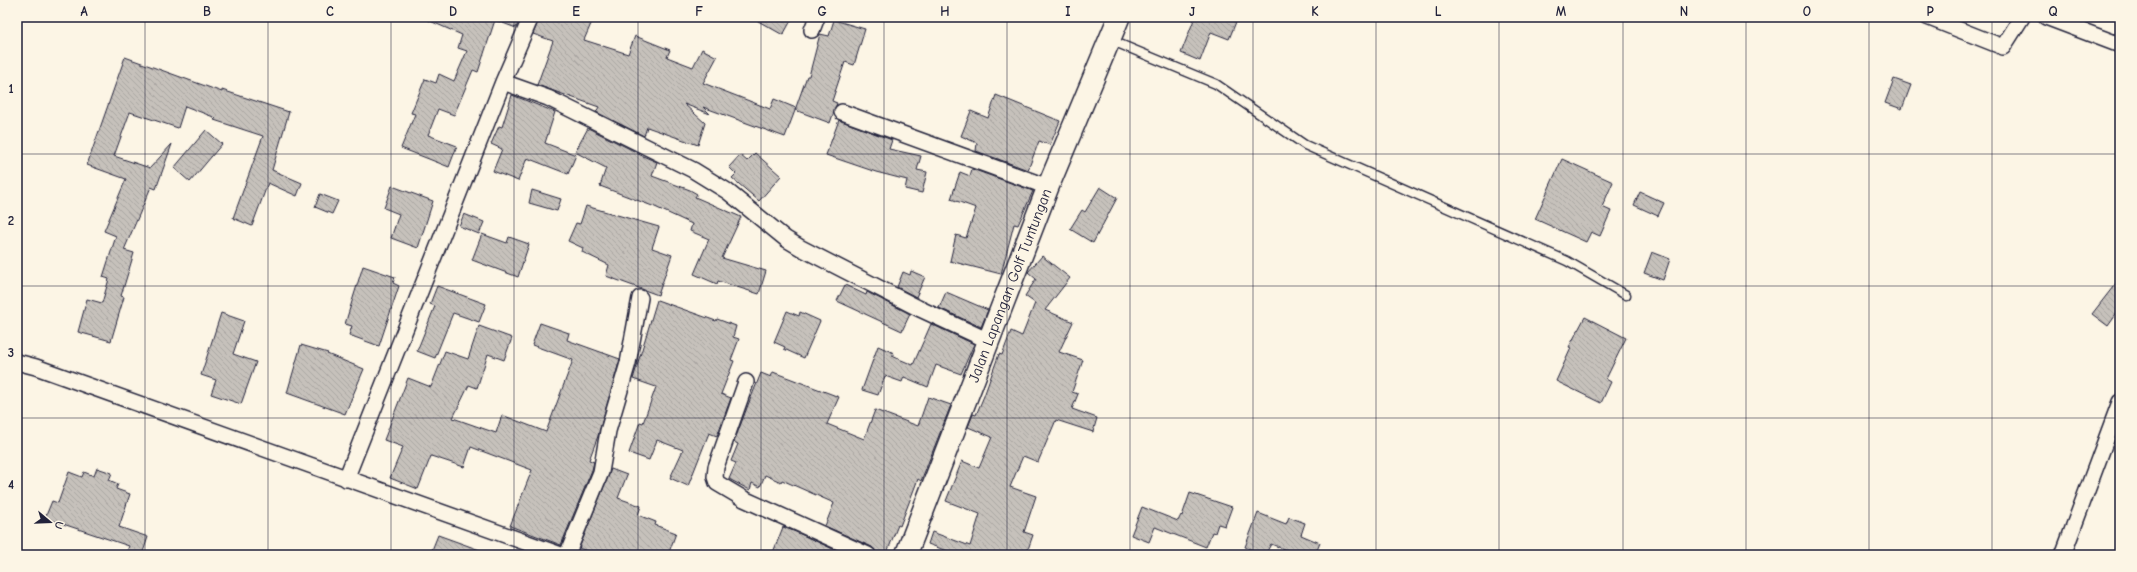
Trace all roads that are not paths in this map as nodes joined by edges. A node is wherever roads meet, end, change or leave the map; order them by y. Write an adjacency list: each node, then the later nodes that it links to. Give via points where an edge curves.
1 (531, 17): 8 (street)
2 (1119, 17): 6 (street, Jalan Lapangan Golf Tuntungan)
3 (2046, 17): 7 (street)
4 (1935, 18): 5 (street, via 2003,47)
5 (2024, 18)
6 (1110, 39): 10 (street, Jalan Lapangan Golf Tuntungan); 11 (lane, via 1216,84 1305,145 1567,261)
7 (2120, 45)
8 (503, 82): 13 (street, via 548,98 693,170 726,191 801,248); 18 (street)
9 (842, 112): 10 (street)
10 (1048, 187): 13 (street, Jalan Lapangan Golf Tuntungan)
11 (1626, 294)
12 (640, 298): 20 (street, via 628,363 608,431 601,472)
13 (989, 341): 22 (street, Jalan Lapangan Golf Tuntungan)
14 (17, 362): 18 (street)
15 (746, 382): 21 (street, via 716,467 715,480 744,499)
16 (2120, 402): 17 (street)
17 (2116, 427): 23 (street)
18 (346, 479): 19 (street)
19 (560, 555)
20 (567, 555)
21 (868, 555)
22 (906, 555)
23 (2063, 555)

